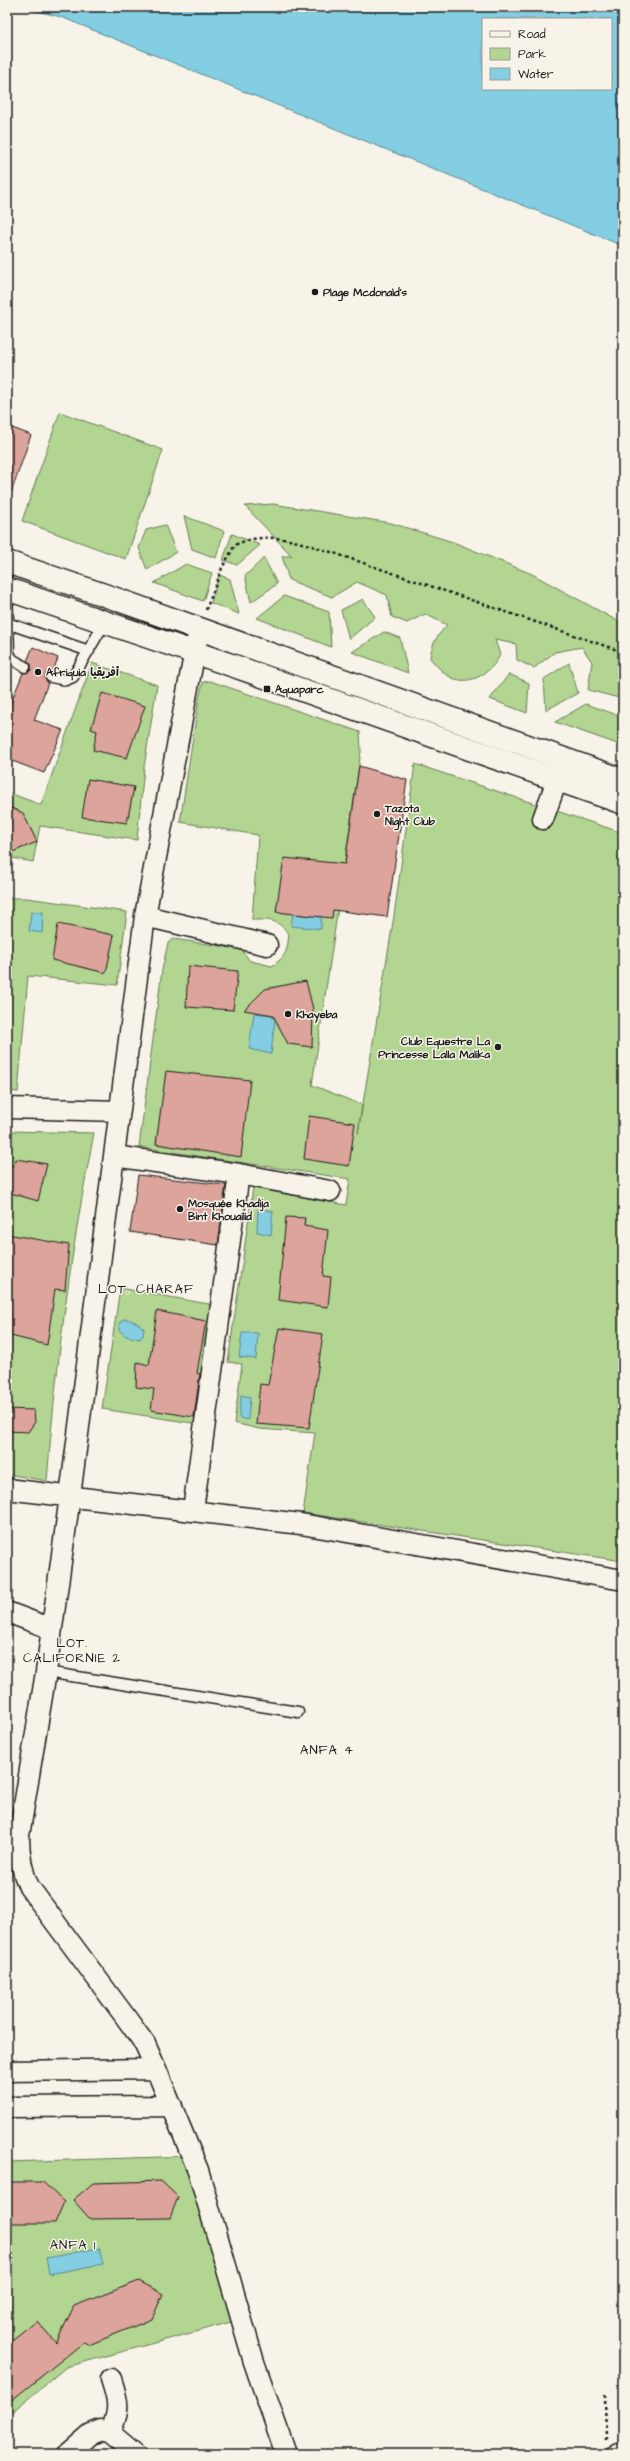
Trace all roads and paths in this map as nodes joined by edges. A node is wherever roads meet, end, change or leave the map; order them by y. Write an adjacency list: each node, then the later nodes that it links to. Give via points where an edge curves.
1 (10, 563): 2 (highway); 3 (highway)
2 (7, 589): 4 (highway); 5 (lane)
3 (113, 598): 4 (highway); 6 (highway)
4 (105, 622): 7 (lane); 8 (highway)
5 (7, 623): 7 (lane); 10 (lane, via 10,657)
6 (199, 629): 8 (street); 9 (path, via 222,568 235,545 255,538 274,538 292,540 334,553); 12 (highway)
7 (89, 651): 11 (lane, via 73,677 66,680)
8 (194, 652): 13 (highway); 18 (street)
9 (623, 652)
10 (25, 667)
11 (51, 676)
12 (514, 741): 13 (highway); 15 (highway)
13 (508, 762): 14 (highway)
14 (557, 780): 16 (highway); 17 (street)
15 (623, 780)
16 (623, 803)
17 (543, 819)
18 (145, 916): 19 (street); 21 (street)
19 (267, 945)
20 (7, 1108): 21 (street)
21 (120, 1111): 22 (street)
22 (114, 1156): 23 (street); 26 (street)
23 (239, 1174): 24 (street); 27 (street)
24 (330, 1191)
25 (7, 1489): 26 (street)
26 (70, 1496): 27 (street); 30 (street)
27 (193, 1510): 28 (street, via 308,1525)
28 (623, 1580)
29 (7, 1612): 30 (street)
30 (52, 1629): 31 (street)
31 (46, 1672): 32 (lane); 33 (street)
32 (298, 1712)
33 (15, 1875): 34 (street, via 40,1901 136,2032)
34 (156, 2069): 35 (street); 37 (street)
35 (7, 2071)
36 (7, 2106): 37 (street)
37 (172, 2106): 44 (street, via 198,2170 254,2362)
38 (111, 2380): 40 (street, via 118,2403 118,2416)
39 (605, 2395): 41 (path)
40 (110, 2433): 42 (street, via 101,2430 91,2434); 43 (street)
41 (616, 2451)
42 (68, 2454)
43 (134, 2454)
44 (286, 2454)

